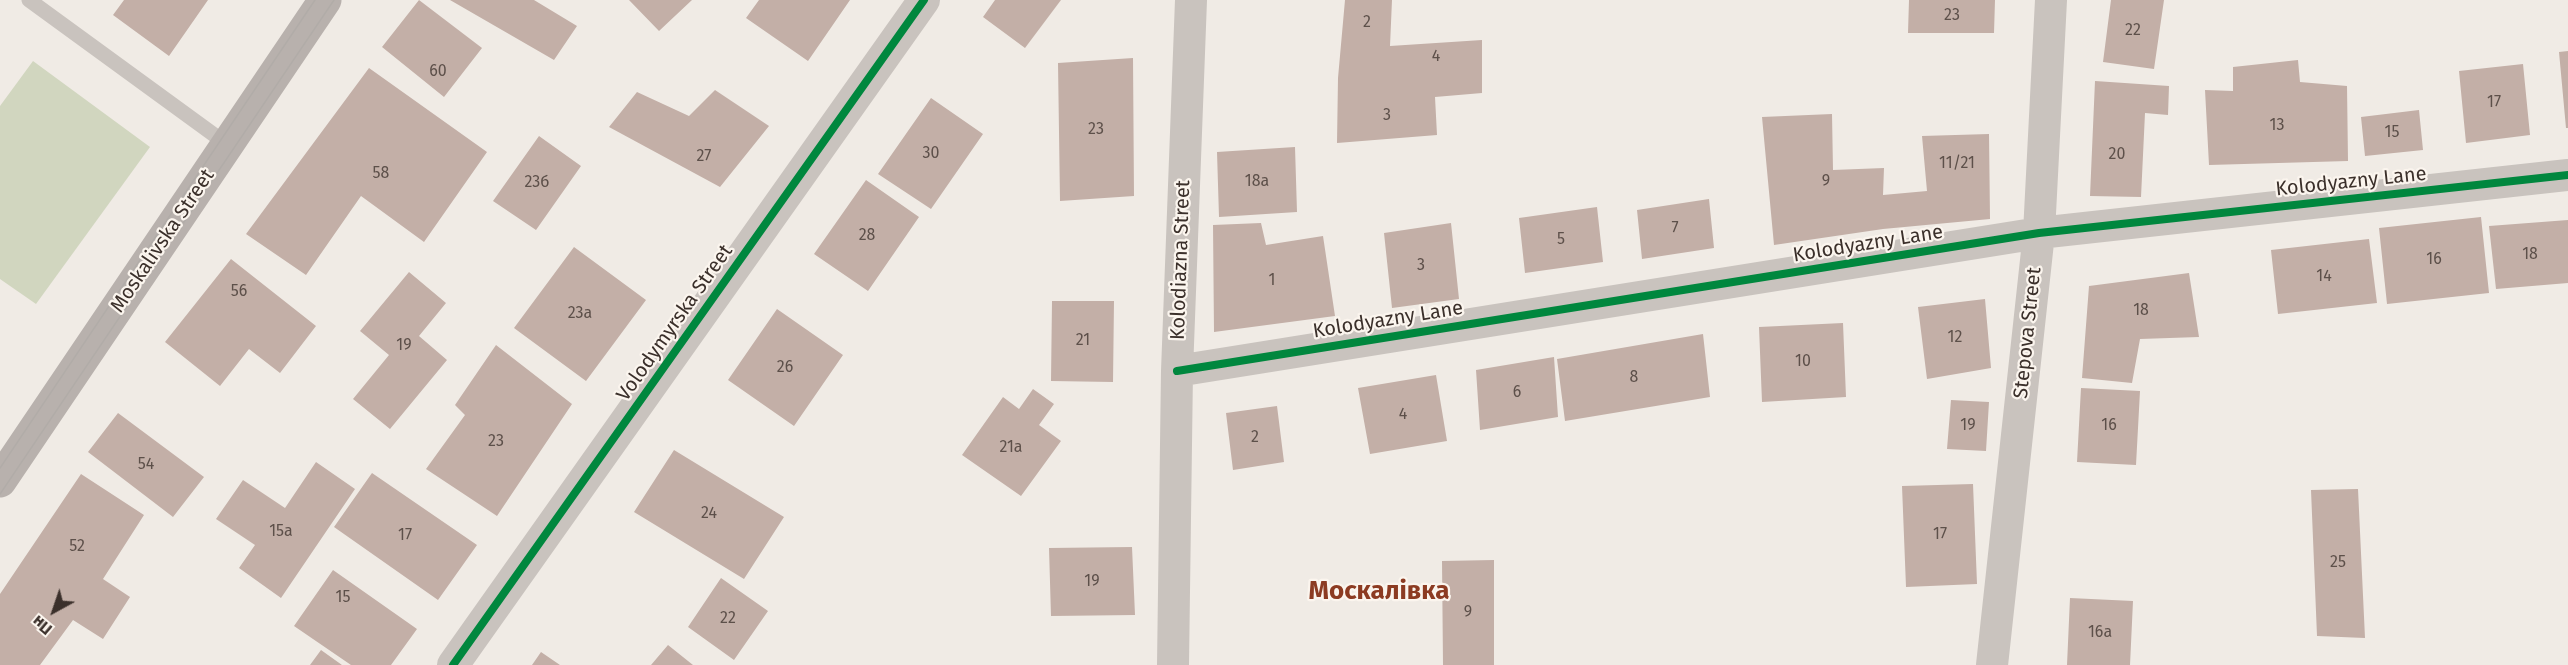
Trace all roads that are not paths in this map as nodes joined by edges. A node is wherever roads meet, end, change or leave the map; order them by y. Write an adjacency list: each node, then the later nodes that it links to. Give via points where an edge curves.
1 (29, 0): 6 (lane)
2 (325, 0): 6 (main road, Moskalivska Street)
3 (924, 0): 11 (street, Volodymyrska Street)
4 (1191, 0): 9 (street, Kolodiazna Street)
5 (2051, 0): 8 (street, Stepova Street)
6 (228, 145): 10 (main road, Moskalivska Street)
7 (2568, 175): 8 (street, Kolodyazny Lane)
8 (2039, 233): 9 (street, Kolodyazny Lane); 13 (street, Stepova Street)
9 (1177, 371): 12 (street, Kolodiazna Street)
10 (0, 481)
11 (453, 665)
12 (1173, 665)
13 (1992, 665)

